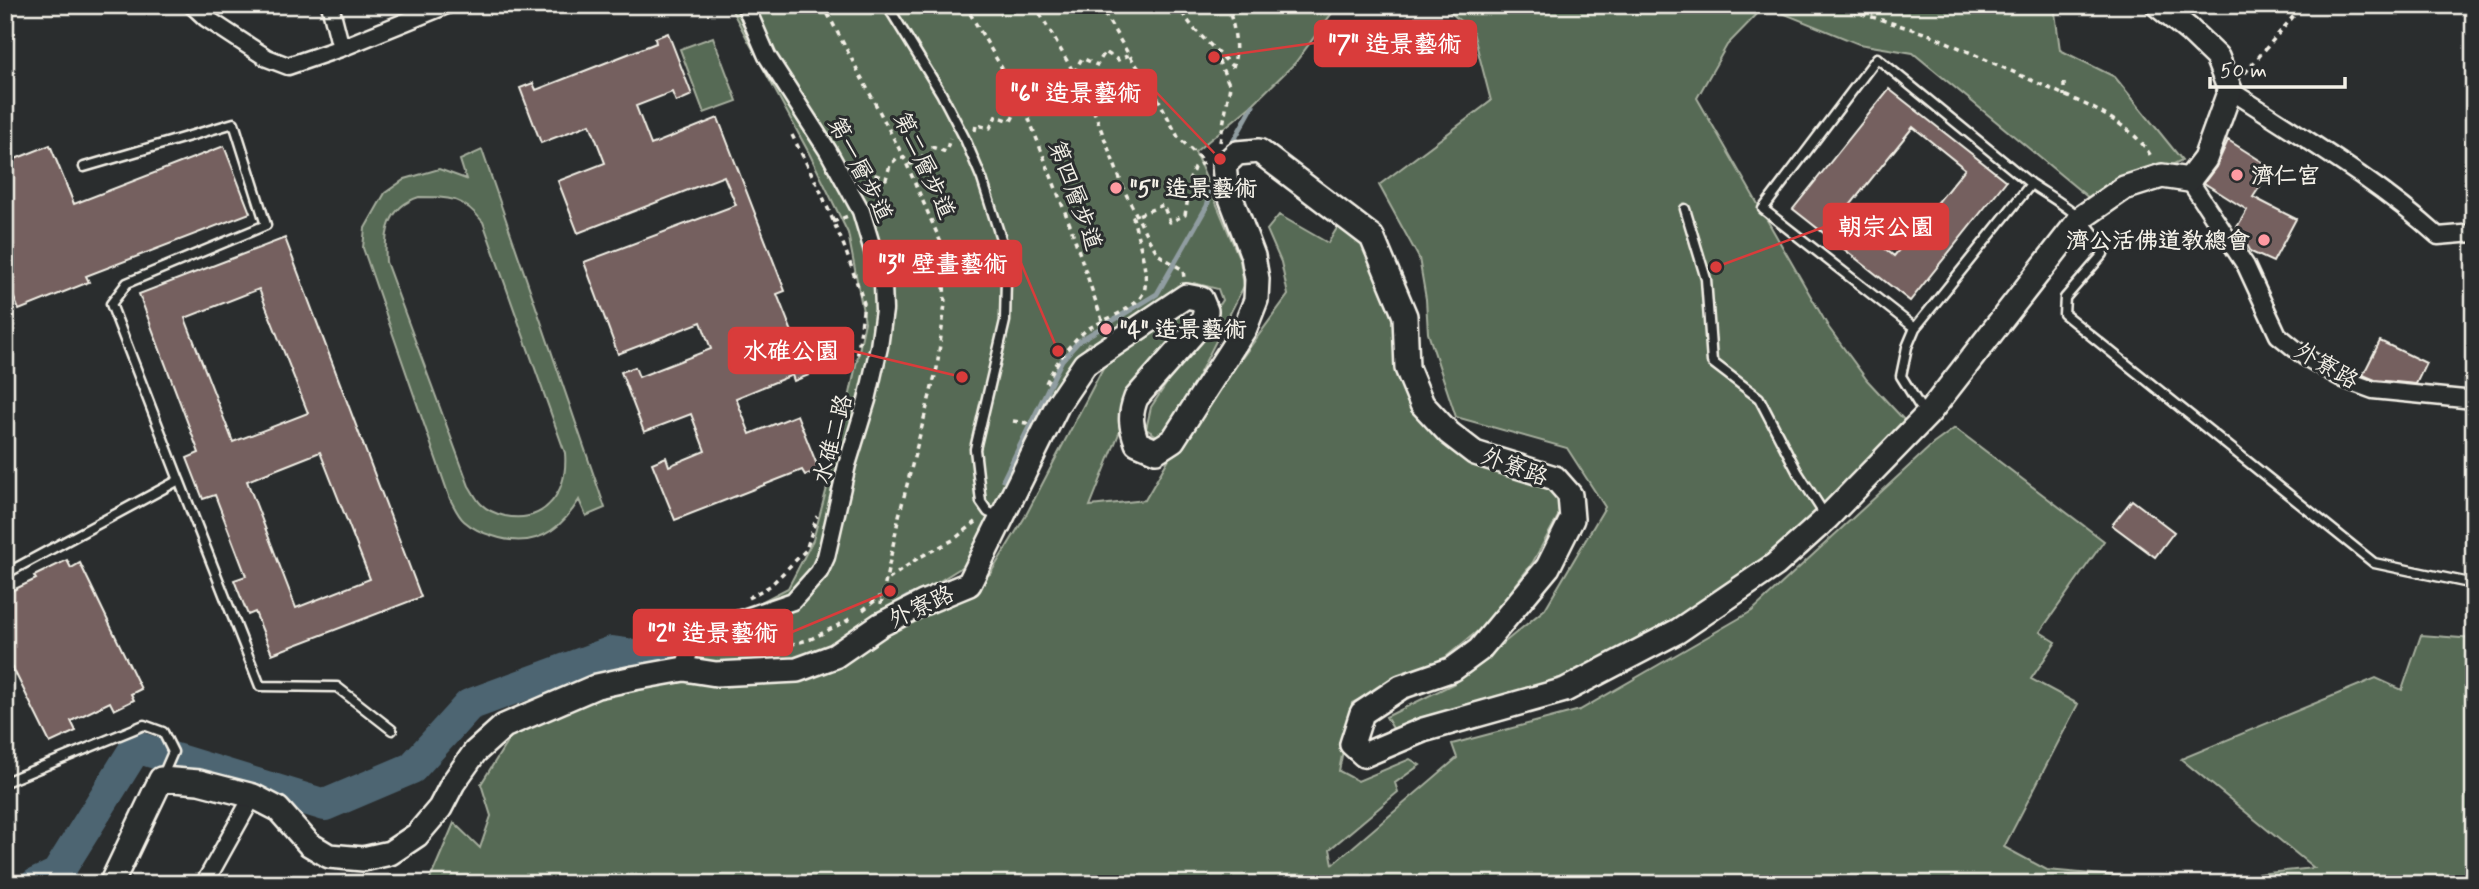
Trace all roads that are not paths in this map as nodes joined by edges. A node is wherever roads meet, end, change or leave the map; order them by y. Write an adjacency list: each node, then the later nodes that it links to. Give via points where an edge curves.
1 (192, 5): 7 (street)
2 (330, 5): 8 (street)
3 (447, 5): 8 (street)
4 (745, 5): 24 (street, 水碓二路, via 767,56 861,211 884,284 884,310 867,400 818,572 793,601 726,624 699,643)
5 (887, 5): 20 (lane, via 965,139 1002,242 1005,321 975,449 981,502)
6 (2158, 5): 9 (street, via 2217,57)
7 (205, 11): 8 (street, via 267,58 288,66)
8 (341, 48)
9 (2231, 90): 11 (street, via 2205,159); 15 (street, via 2350,169 2438,236)
10 (84, 167): 19 (lane, via 234,123 266,225 127,284 111,304)
11 (2189, 180): 14 (street, 外寮路, via 2161,176 2124,188); 17 (street, 外寮路, via 2246,266 2278,335 2305,357 2373,390)
12 (2031, 184): 14 (lane); 16 (lane); 16 (lane, via 1877,58 1763,209)
13 (1685, 209): 21 (lane, via 1706,279 1712,362 1759,398)
14 (2081, 218): 18 (street, 外寮路); 23 (lane, via 2099,239 2103,254 2064,298 2064,314 2374,564)
15 (2474, 233)
16 (1915, 328): 18 (lane, via 1901,376)
17 (2474, 400)
18 (1929, 413): 21 (street, 外寮路)
19 (179, 480): 22 (lane); 25 (lane, via 260,686 337,687)
20 (995, 515): 21 (street, 外寮路, via 1085,364 1186,296 1201,299 1206,311 1202,323 1136,398 1130,423 1138,443 1156,451 1173,440 1245,328 1256,300 1253,256 1214,160 1259,151 1372,237 1405,316 1407,368 1422,404 1475,453 1555,478 1570,495 1572,519 1548,567 1479,650 1453,669 1401,687 1362,713 1352,744 1364,755 1423,730 1565,690 1688,624 1775,565); 24 (street, 外寮路, via 969,584 880,625 835,656 797,670 716,674)
21 (1827, 518)
22 (5, 574)
23 (2474, 584)
24 (684, 669): 28 (street, 外寮路, via 597,686 504,726 475,751 440,808 417,835 390,853 363,859 329,856 309,844 278,809)
25 (392, 730)
26 (161, 779): 27 (lane, via 173,752 163,732 144,725); 28 (street, 外寮路, via 199,782); 29 (street)
27 (5, 782)
28 (253, 796): 30 (street)
29 (111, 884)
30 (204, 884)

